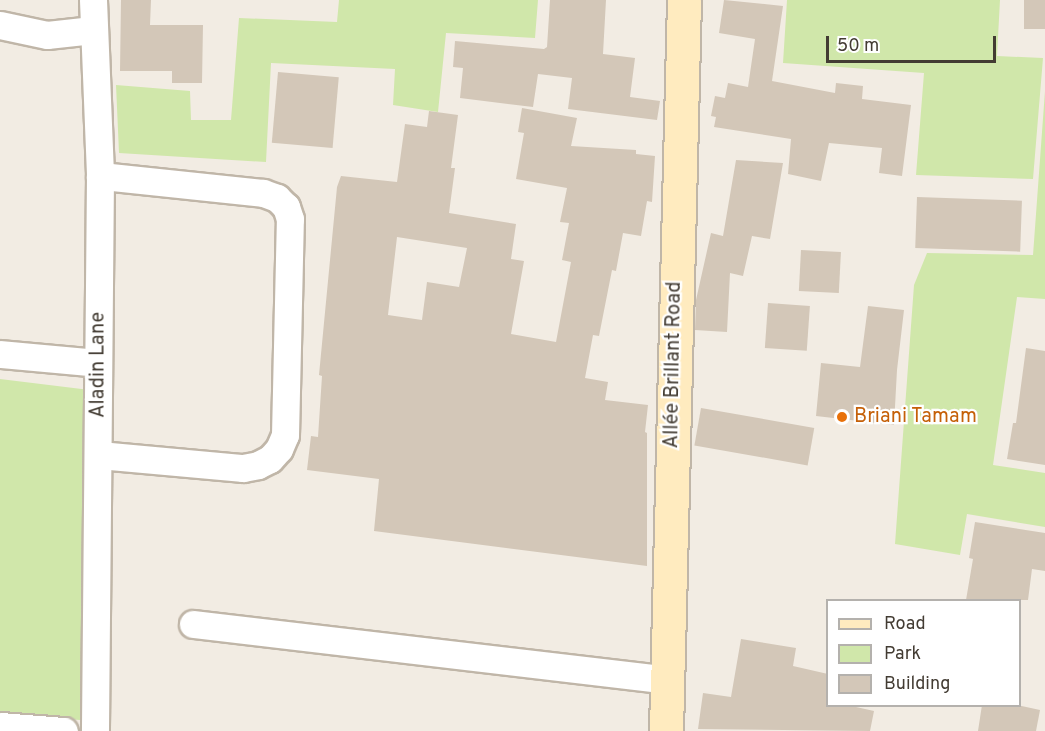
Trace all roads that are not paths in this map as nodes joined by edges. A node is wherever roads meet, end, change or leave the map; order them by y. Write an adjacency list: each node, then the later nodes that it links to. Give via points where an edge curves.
1 (93, 0): 4 (street, Aladin Lane)
2 (684, 0): 10 (main road, Allée Brillant Road)
3 (0, 25): 4 (street, via 47,35)
4 (93, 30): 5 (street, Aladin Lane)
5 (100, 176): 7 (street, Aladin Lane); 8 (street, via 263,193 277,198 290,219 285,435 279,449 270,459 243,468)
6 (0, 354): 7 (street)
7 (98, 363): 8 (street, Aladin Lane)
8 (99, 455): 13 (street, Aladin Lane)
9 (193, 624): 10 (street)
10 (667, 680): 14 (main road, Allée Brillant Road)
11 (0, 726): 12 (street)
12 (64, 731)
13 (95, 731)
14 (666, 731)

